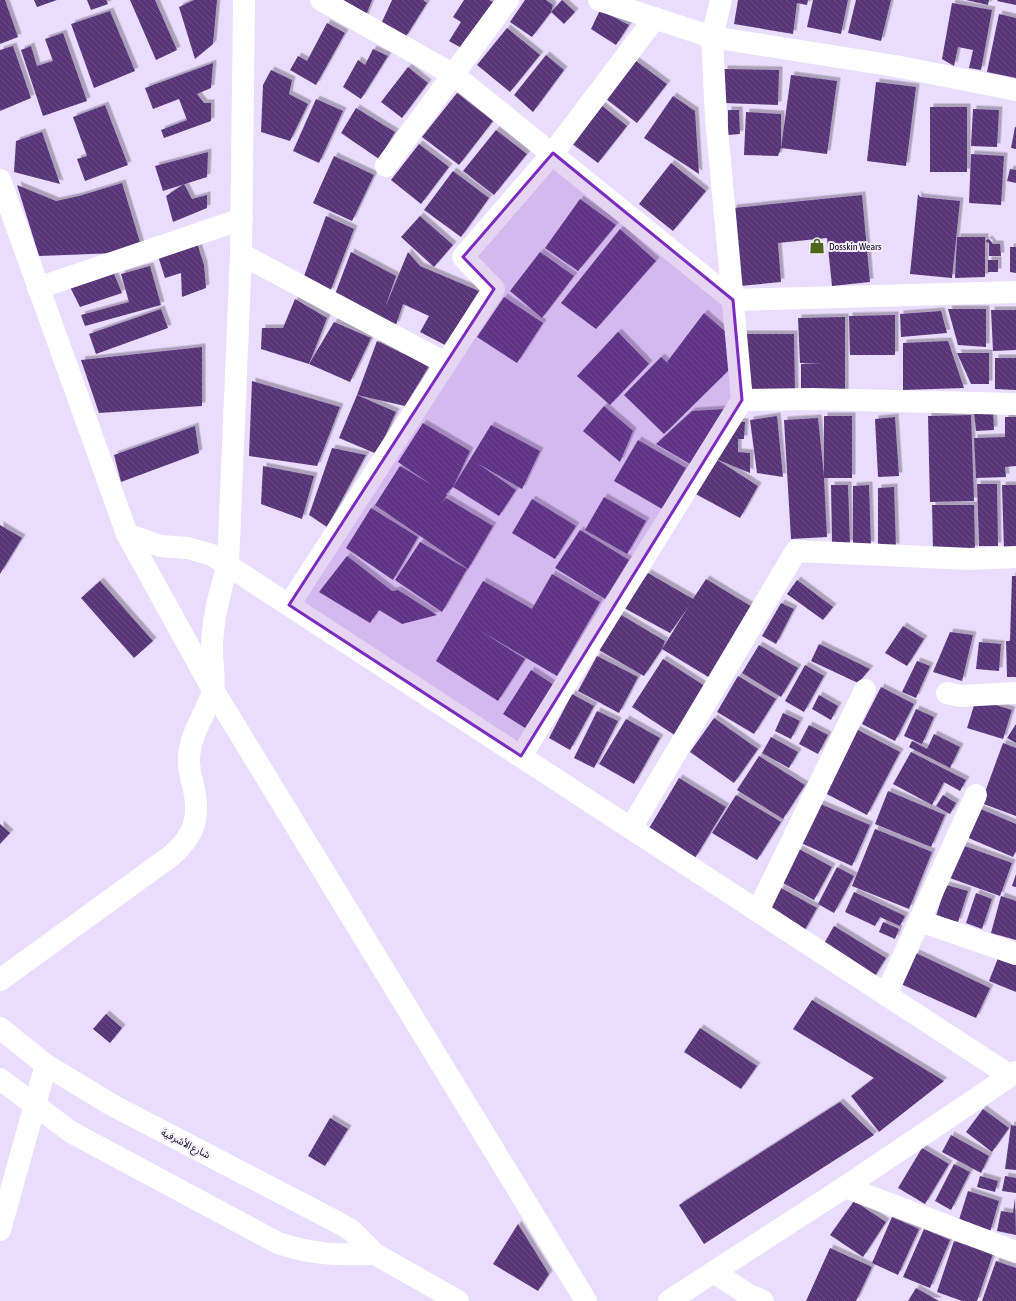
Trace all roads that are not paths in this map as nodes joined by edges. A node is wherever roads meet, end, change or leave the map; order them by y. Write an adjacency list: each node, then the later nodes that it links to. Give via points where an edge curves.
1 (244, 0): 13 (street)
2 (322, 0): 8 (street)
3 (508, 0): 8 (street)
4 (599, 0): 6 (street)
5 (721, 0): 7 (street)
6 (655, 18): 7 (street); 10 (street)
7 (712, 37): 9 (street, via 895,66); 17 (street, via 716,118)
8 (454, 75): 10 (street); 11 (street)
9 (1016, 90)
10 (553, 153): 17 (street); 18 (street, via 463,257 494,289)
11 (386, 166)
12 (0, 180): 15 (street)
13 (242, 219): 14 (street); 15 (street)
14 (241, 254): 18 (street); 23 (street)
15 (38, 288): 21 (street)
16 (1016, 292): 17 (street)
17 (733, 300): 19 (street)
18 (445, 363): 24 (street)
19 (742, 400): 20 (street, via 812,399); 29 (street)
20 (1016, 404)
21 (127, 534): 23 (street, via 160,546 200,550); 25 (street)
22 (1016, 557): 31 (street, via 970,559 796,552)
23 (228, 565): 24 (street); 25 (street, via 213,622)
24 (289, 604): 29 (street)
25 (213, 690): 35 (street, via 195,731 189,755 196,803 193,825 185,844); 48 (street)
26 (865, 690): 32 (street)
27 (947, 693): 28 (street, via 960,696)
28 (1016, 693)
29 (521, 756): 31 (street)
30 (976, 795): 33 (street)
31 (631, 828): 32 (street)
32 (758, 911): 36 (street)
33 (920, 921): 34 (street); 36 (street)
34 (1016, 954)
35 (0, 980)
36 (886, 995): 39 (street)
37 (0, 1028): 38 (street, شارع الأشرفية)
38 (46, 1066): 41 (street); 45 (street, شارع الأشرفية, via 112,1105 351,1230)
39 (1013, 1074): 42 (street)
40 (0, 1079): 41 (street)
41 (36, 1107): 43 (street); 45 (street, via 71,1132 278,1243 309,1252 332,1255)
42 (845, 1187): 44 (street); 46 (street)
43 (0, 1230)
44 (1016, 1252)
45 (375, 1254): 47 (street, شارع الأشرفية)
46 (714, 1272): 49 (street); 50 (street)
47 (458, 1301)
48 (586, 1301)
49 (669, 1301)
50 (762, 1301)

